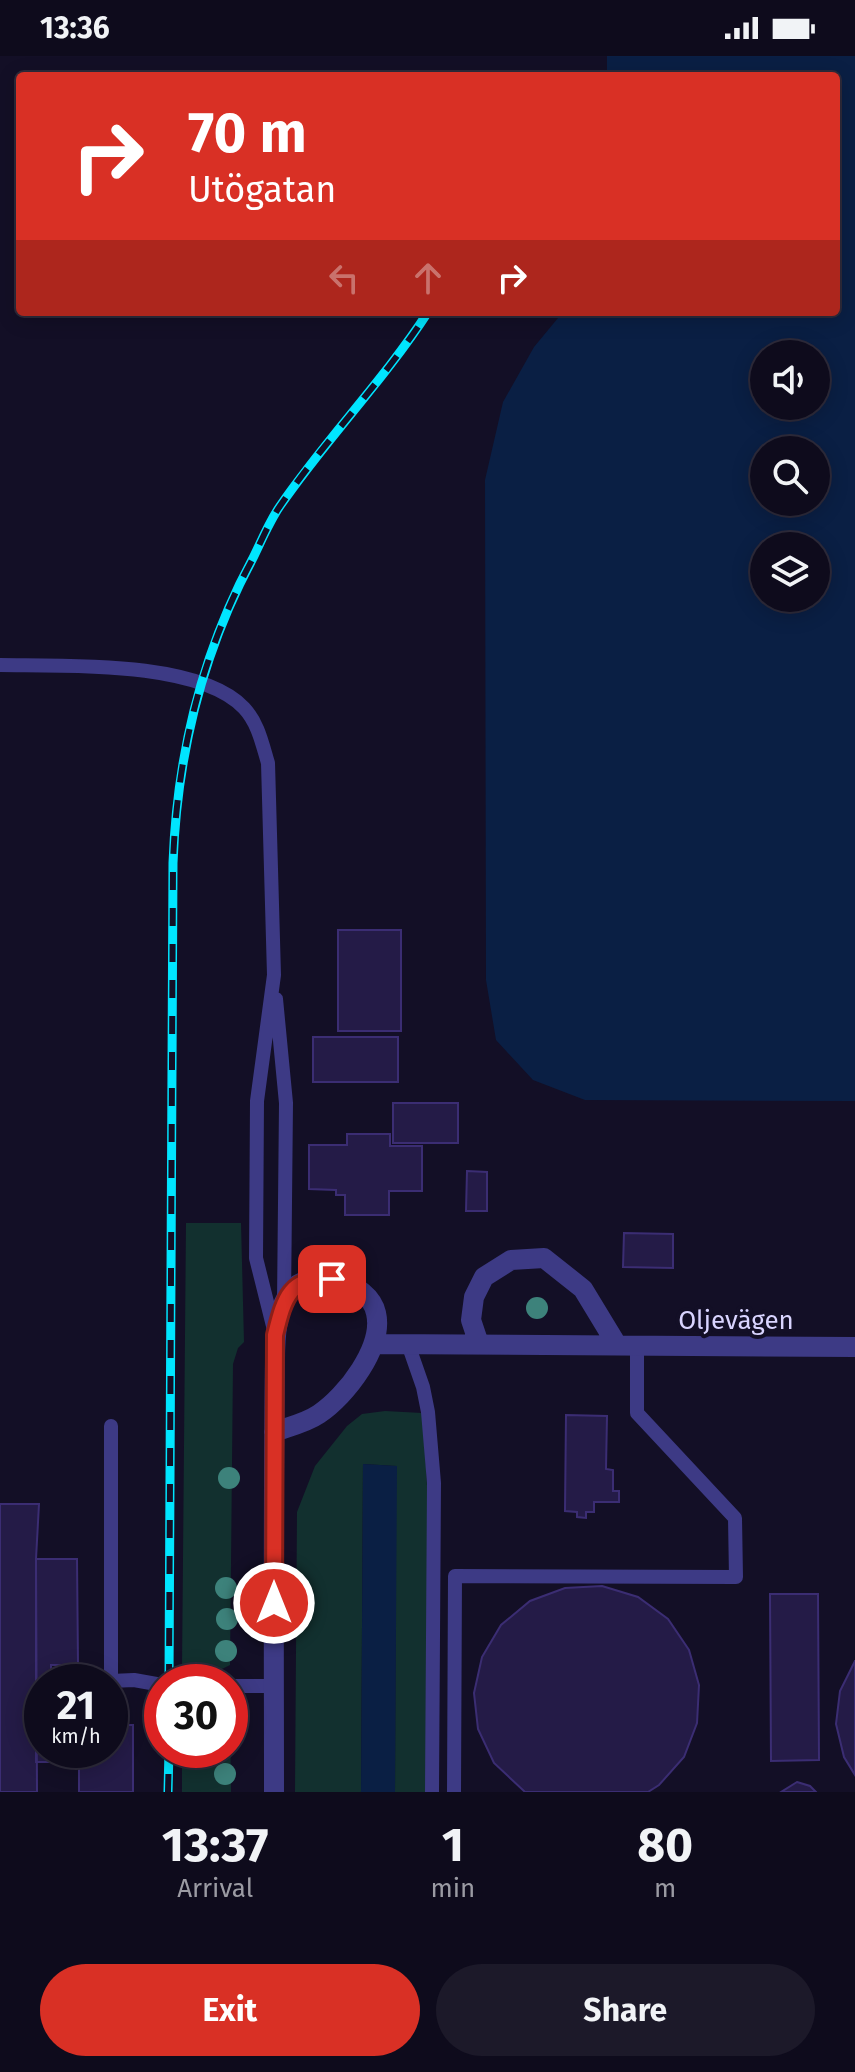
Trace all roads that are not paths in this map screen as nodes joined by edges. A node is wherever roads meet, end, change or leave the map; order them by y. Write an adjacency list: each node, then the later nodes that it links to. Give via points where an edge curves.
1 (0, 665): 2 (lane, via 134,668 199,684 243,707 259,729 268,763)
2 (274, 975): 3 (lane, via 286,1103); 4 (lane, via 257,1101 256,1258)
3 (284, 1302): 4 (street); 5 (street, via 301,1282 319,1278 350,1285 376,1312)
4 (275, 1335): 11 (street)
5 (375, 1344): 6 (street, Oljevägen); 11 (street, via 337,1399 317,1415)
6 (408, 1344): 7 (street, Oljevägen); 16 (lane, via 428,1412 434,1483)
7 (479, 1344): 8 (street, Oljevägen); 8 (street, via 471,1320 484,1277 511,1260 544,1258 583,1289)
8 (627, 1345): 9 (street, Oljevägen); 17 (lane, via 637,1413 735,1518 736,1577 455,1576)
9 (855, 1347)
10 (111, 1426): 12 (lane, via 111,1681)
11 (274, 1432): 14 (street)
12 (144, 1682)
13 (248, 1686): 14 (lane)
14 (274, 1686): 15 (street)
15 (274, 1792)
16 (432, 1792)
17 (454, 1792)

